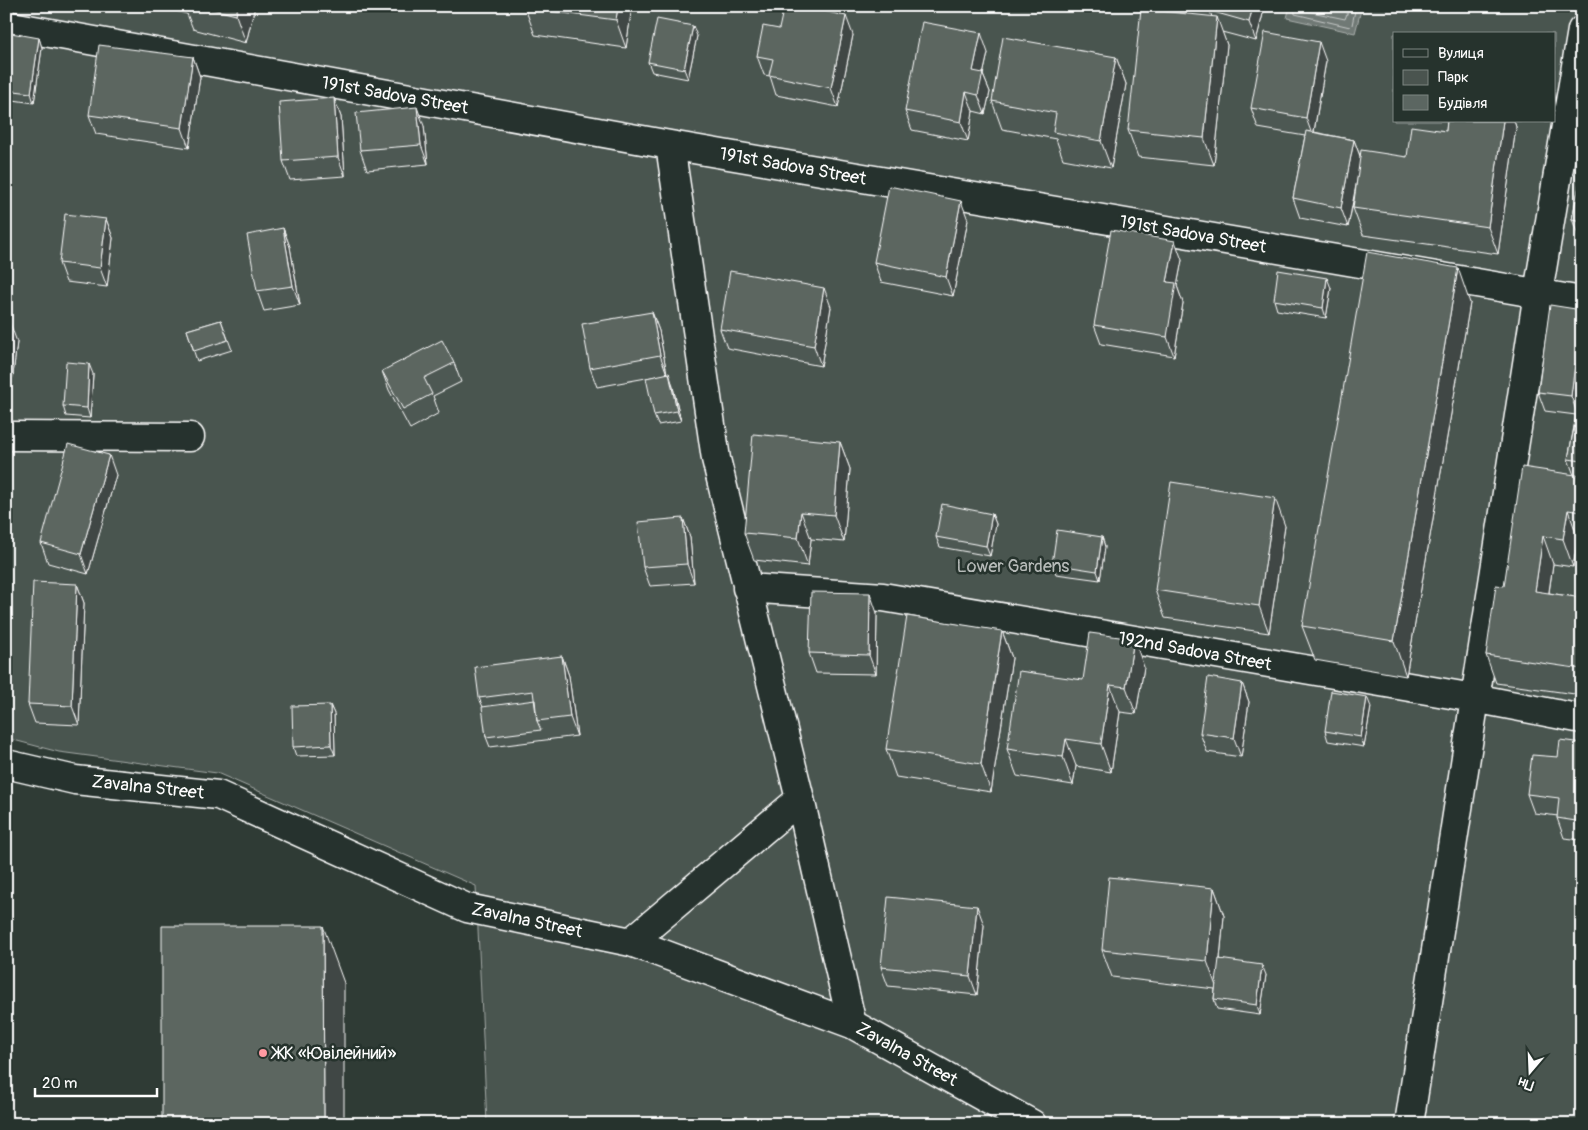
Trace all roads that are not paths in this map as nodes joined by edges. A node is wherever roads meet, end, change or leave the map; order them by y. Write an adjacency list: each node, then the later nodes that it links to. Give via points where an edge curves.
1 (6, 24): 3 (street, 191st Sadova Street)
2 (1582, 30): 4 (street)
3 (670, 145): 4 (street, 191st Sadova Street); 8 (street, via 716,459)
4 (1538, 292): 5 (street, 191st Sadova Street); 9 (street)
5 (1582, 301)
6 (6, 436): 7 (street)
7 (190, 437)
8 (747, 588): 9 (street, 192nd Sadova Street, via 883,598); 12 (street)
9 (1474, 698): 10 (street, 192nd Sadova Street); 16 (street)
10 (1582, 719)
11 (6, 764): 13 (street, Zavalna Street, via 75,780 218,795 467,908)
12 (800, 799): 13 (street); 14 (street)
13 (631, 942): 14 (street, Zavalna Street)
14 (852, 1024): 15 (street, Zavalna Street)
15 (1032, 1124)
16 (1409, 1124)

